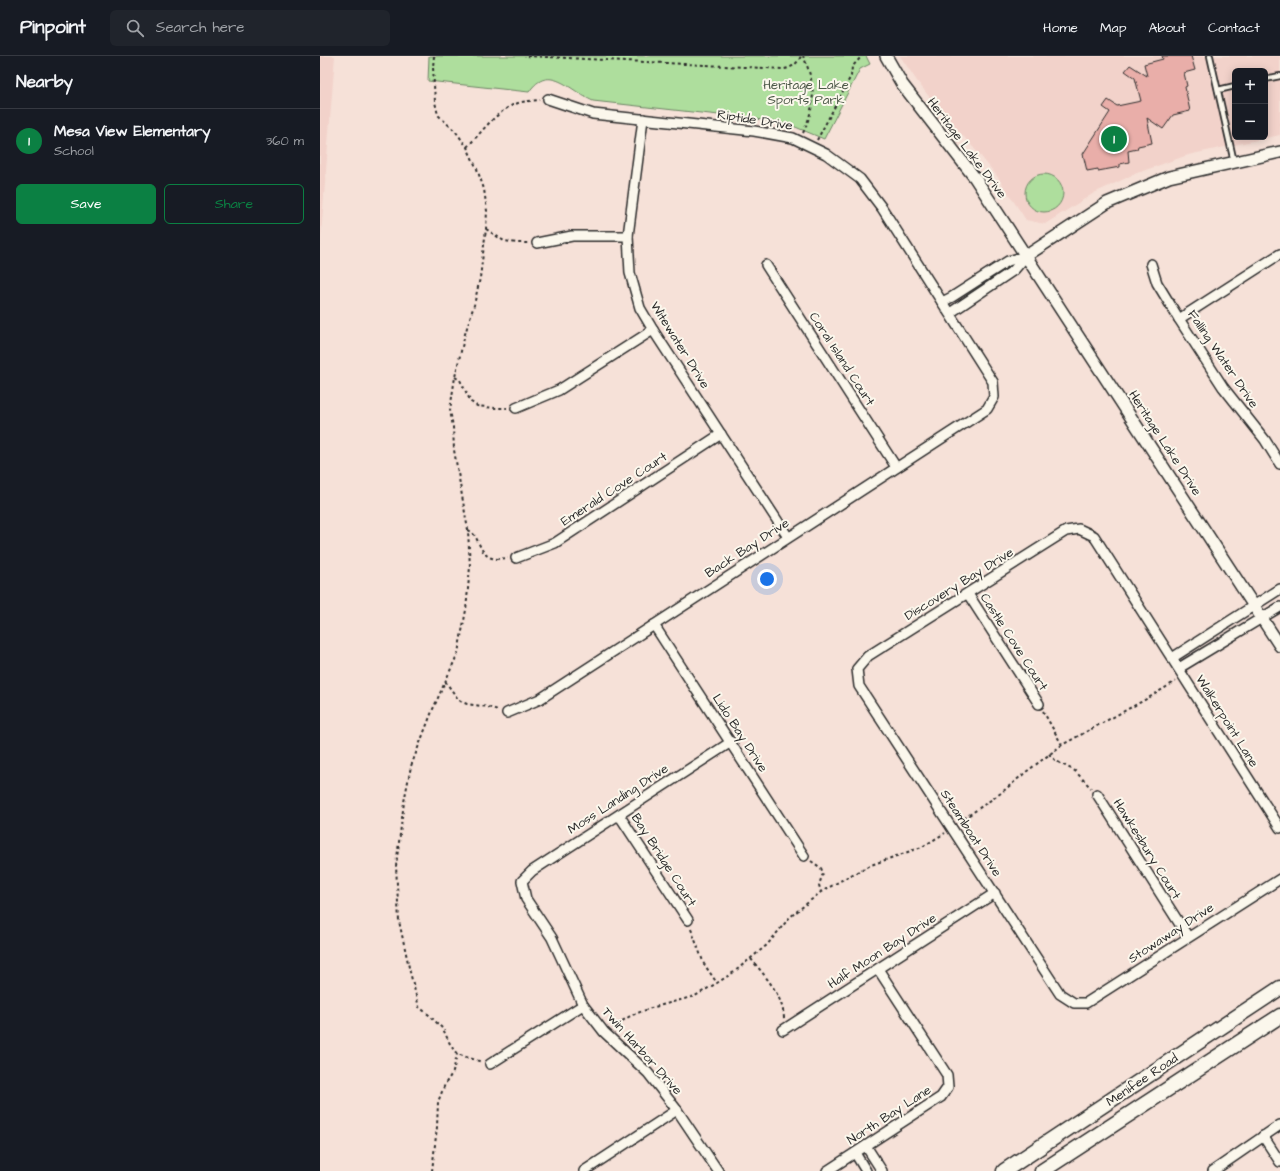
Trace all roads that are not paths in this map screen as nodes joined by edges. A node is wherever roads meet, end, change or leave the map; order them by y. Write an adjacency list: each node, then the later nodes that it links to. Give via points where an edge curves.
1 (886, 56): 14 (street, Heritage Lake Drive, via 902,84 975,178)
2 (1210, 56): 6 (lane)
3 (1280, 76): 4 (lane)
4 (1268, 78)
5 (1232, 87): 6 (lane)
6 (1218, 90): 10 (lane)
7 (548, 99): 8 (street, Riptide Drive, via 593,114)
8 (643, 119): 11 (street, Witewater Drive); 17 (street, Riptide Drive, via 754,131 793,138 826,154 860,179 882,208)
9 (1280, 152): 10 (street)
10 (1234, 162): 14 (street, via 1169,177 1107,204)
11 (628, 236): 12 (street, via 572,236); 20 (street, Witewater Drive, via 630,272 640,308)
12 (537, 243)
13 (1280, 254): 19 (street)
14 (1026, 256): 17 (street, via 1008,261); 18 (street, via 1014,270); 31 (street, Heritage Lake Drive)
15 (1151, 264): 19 (street, Falling Water Drive, via 1157,282)
16 (766, 265): 25 (street, Coral Island Court)
17 (942, 302): 18 (street, Riptide Drive)
18 (950, 313): 21 (street, Riptide Drive, via 993,382)
19 (1179, 319): 24 (street, Falling Water Drive, via 1223,387 1265,440)
20 (653, 330): 22 (street, via 559,390); 23 (street, Witewater Drive)
21 (994, 397): 25 (street, Back Bay Drive, via 987,409)
22 (516, 408)
23 (721, 434): 27 (street, Witewater Drive); 28 (street, Emerald Cove Court, via 555,543)
24 (1280, 464)
25 (896, 467): 27 (street, Back Bay Drive)
26 (1080, 529): 30 (street, Discovery Bay Drive, via 1066,531); 36 (street, Walkerpoint Lane, via 1094,536)
27 (788, 537): 34 (street, Back Bay Drive)
28 (516, 558)
29 (1280, 589): 31 (street)
30 (968, 594): 37 (street, Discovery Bay Drive, via 868,656); 39 (street, Castle Cove Court)
31 (1254, 606): 33 (street, Heritage Lake Drive); 36 (street)
32 (1280, 607): 33 (street, Walkerpoint Lane)
33 (1262, 618): 35 (street, Heritage Lake Drive); 38 (street, Walkerpoint Lane)
34 (654, 625): 40 (street, Back Bay Drive, via 540,699); 41 (street, Lido Bay Drive)
35 (1280, 646)
36 (1172, 658): 38 (street, Walkerpoint Lane)
37 (857, 669): 48 (street, Steamboat Drive, via 859,686)
38 (1181, 673): 44 (street, Walkerpoint Lane)
39 (1038, 704)
40 (507, 713)
41 (731, 742): 43 (street, Moss Landing Drive); 45 (street, Lido Bay Drive)
42 (1097, 794): 50 (street, Hawkesbury Court)
43 (619, 814): 47 (street, Moss Landing Drive, via 532,871); 49 (street, Bay Bridge Court)
44 (1280, 828)
45 (804, 856)
46 (1280, 879): 50 (street, Stowaway Drive)
47 (522, 881): 54 (street, Twin Harbor Drive, via 526,899 552,938)
48 (995, 893): 51 (street, Half Moon Bay Drive); 53 (street, Steamboat Drive, via 1060,994)
49 (688, 920)
50 (1188, 937): 53 (street, Stowaway Drive, via 1086,1003)
51 (878, 969): 56 (street, Half Moon Bay Drive); 61 (street, North Bay Lane, via 947,1075 948,1088 941,1096)
52 (1280, 988): 69 (main road, Menifee Road)
53 (1074, 1003)
54 (583, 1005): 57 (street); 58 (street, Twin Harbor Drive, via 604,1032 648,1073)
55 (1280, 1016): 70 (main road, Menifee Road)
56 (783, 1030)
57 (490, 1064)
58 (677, 1110): 64 (street); 65 (street, Twin Harbor Drive)
59 (1280, 1125): 60 (street)
60 (1263, 1136): 63 (street); 71 (street)
61 (866, 1146): 62 (street, North Bay Lane); 68 (street)
62 (855, 1153): 66 (street, North Bay Lane); 67 (street)
63 (1280, 1162)
64 (584, 1171)
65 (718, 1171)
66 (827, 1171)
67 (866, 1171)
68 (882, 1171)
69 (1004, 1171)
70 (1042, 1171)
71 (1213, 1171)

